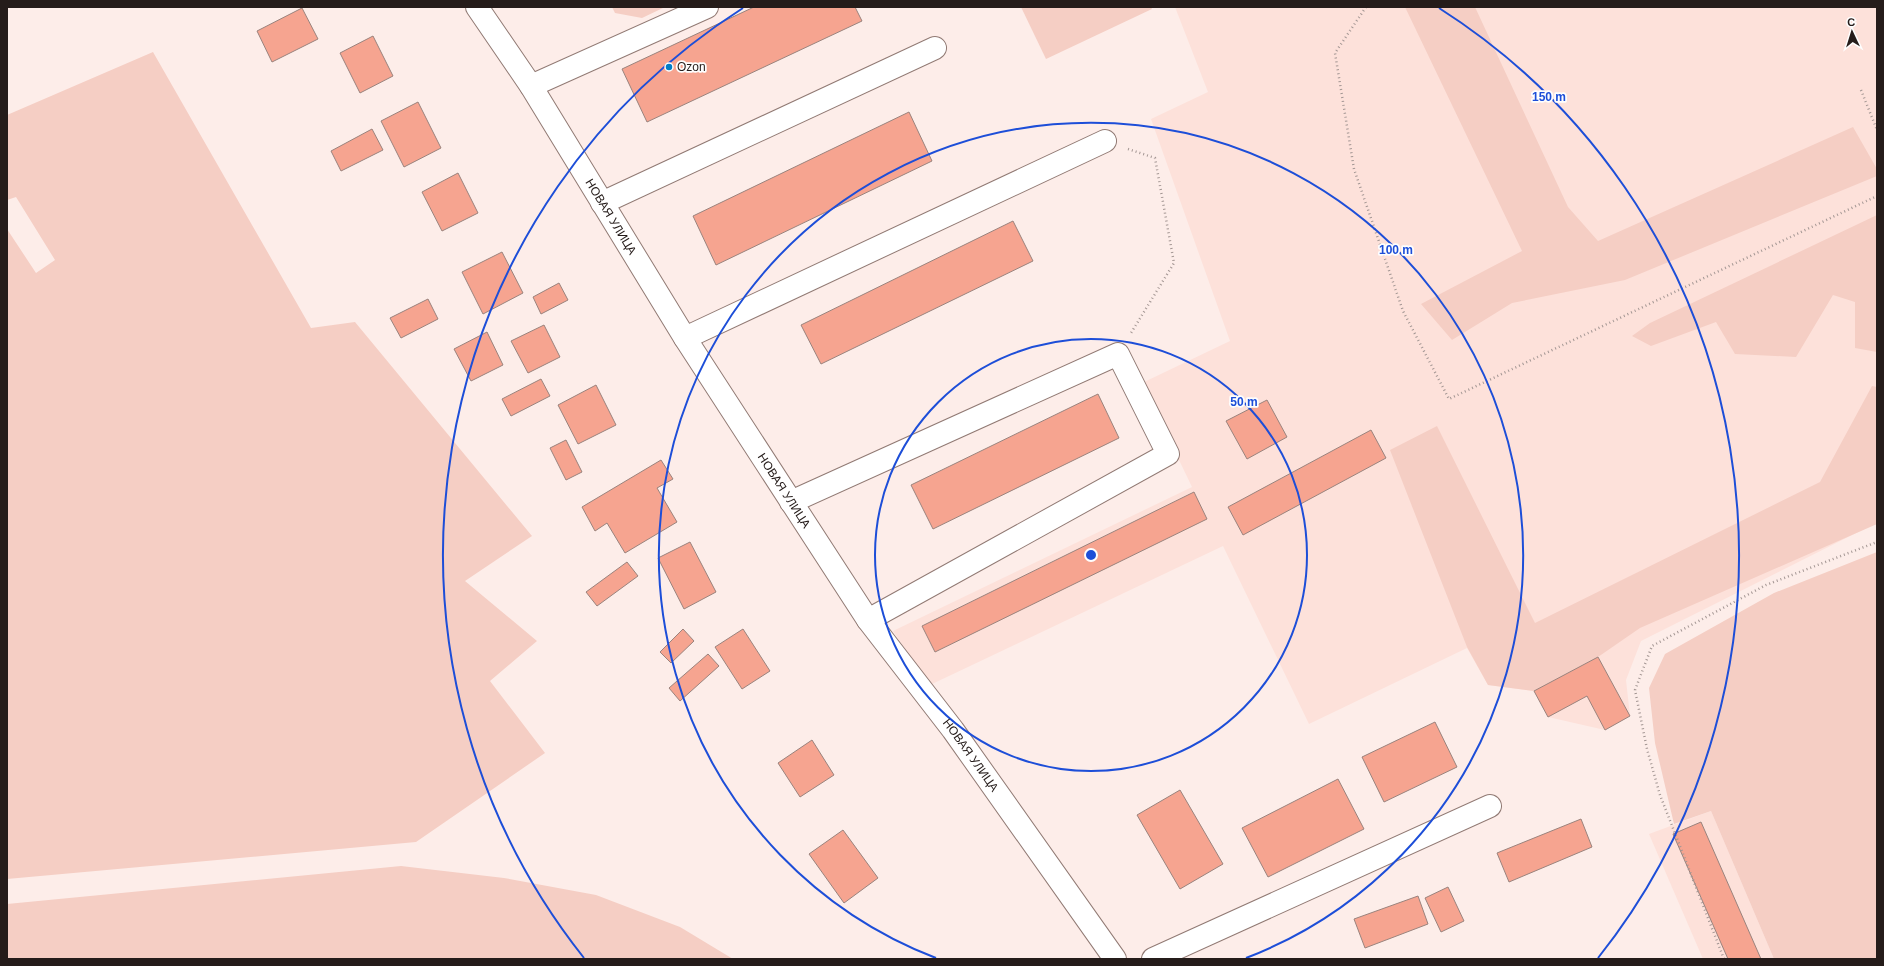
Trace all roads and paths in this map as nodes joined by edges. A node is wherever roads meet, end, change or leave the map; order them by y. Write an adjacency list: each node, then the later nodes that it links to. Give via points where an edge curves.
1 (476, 7): 5 (street, НОВАЯ УЛИЦА)
2 (707, 7): 5 (street)
3 (1366, 7): 9 (path, via 1335,53 1354,169 1403,311 1448,399)
4 (935, 48): 10 (street)
5 (531, 86): 10 (street, НОВАЯ УЛИЦА)
6 (1861, 90): 7 (path)
7 (1877, 130)
8 (1105, 141): 11 (street); 12 (path, via 1155,158 1174,263)
9 (1877, 196)
10 (602, 203): 11 (street, НОВАЯ УЛИЦА)
11 (685, 338): 13 (street, НОВАЯ УЛИЦА)
12 (1118, 354): 13 (street); 15 (street, via 1168,454)
13 (791, 502): 15 (street, НОВАЯ УЛИЦА)
14 (1877, 542): 19 (path, via 1766,585 1652,646 1635,690 1646,749 1660,795)
15 (868, 620): 17 (street, НОВАЯ УЛИЦА, via 953,730)
16 (1490, 806): 18 (street)
17 (1115, 959)
18 (1153, 959)
19 (1724, 959)

